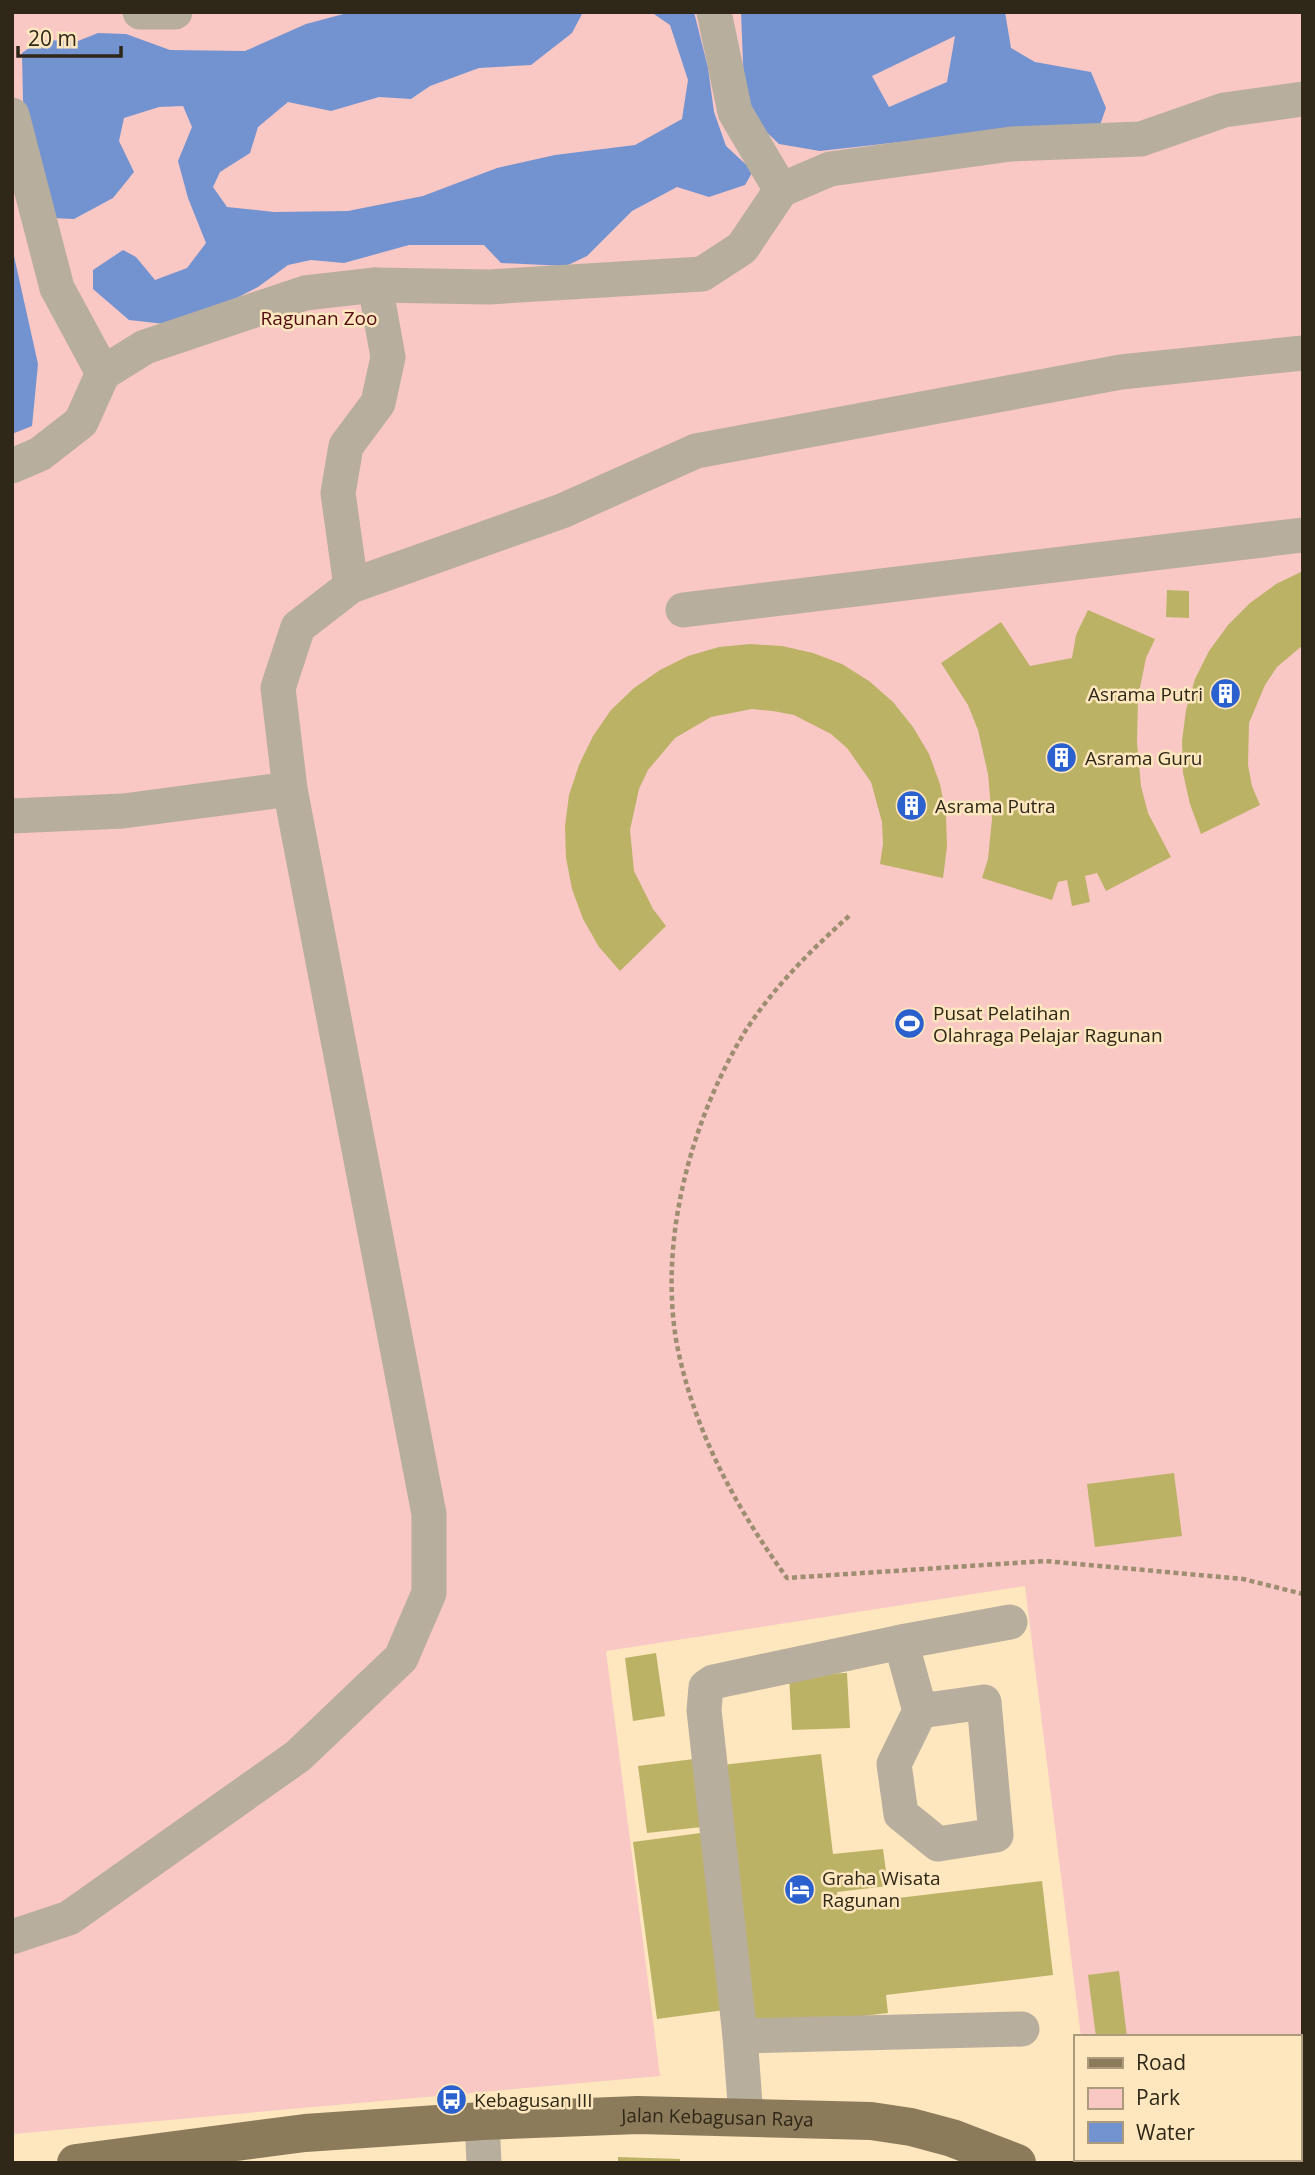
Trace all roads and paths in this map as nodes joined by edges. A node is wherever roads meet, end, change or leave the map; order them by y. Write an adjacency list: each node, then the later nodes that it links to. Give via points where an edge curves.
1 (140, 12): 2 (street)
2 (175, 12)
3 (713, 12): 6 (street, via 735,112)
4 (1303, 99): 6 (street, via 1224,110 1140,139 1011,144 830,169)
5 (12, 115): 9 (street, via 57,288)
6 (781, 190): 7 (street, via 742,248 702,274 489,288)
7 (375, 285): 9 (street, via 305,293 145,347); 12 (street, via 388,357 378,403 346,446 338,493)
8 (1303, 353): 12 (street, via 1121,372 696,451 562,511)
9 (103, 373): 10 (street, via 81,422 40,454)
10 (12, 466)
11 (1303, 535): 13 (street)
12 (351, 586): 14 (street, via 298,627 278,688)
13 (683, 610)
14 (290, 789): 15 (street, via 124,811); 21 (street, via 429,1514 429,1592 401,1658 298,1756 69,1918)
15 (12, 816)
16 (849, 916): 17 (path, via 779,986 746,1030 693,1142 680,1206 670,1273 677,1345 719,1471 756,1535 787,1578 1045,1561 1243,1579)
17 (1303, 1594)
18 (1010, 1622): 19 (street)
19 (901, 1642): 20 (street); 23 (street, via 706,1687 704,1710)
20 (920, 1711)
21 (12, 1937)
22 (1022, 2029): 23 (street)
23 (740, 2036): 24 (street)
24 (746, 2118): 25 (main road, Jalan Kebagusan Raya, via 638,2115); 29 (main road, Jalan Kebagusan Raya, via 871,2121 911,2127)
25 (482, 2121): 26 (main road, Jalan Kebagusan Raya, via 305,2133); 28 (street)
26 (221, 2152): 27 (main road, Jalan Kebagusan Raya)
27 (76, 2163)
28 (484, 2163)
29 (1017, 2163)

